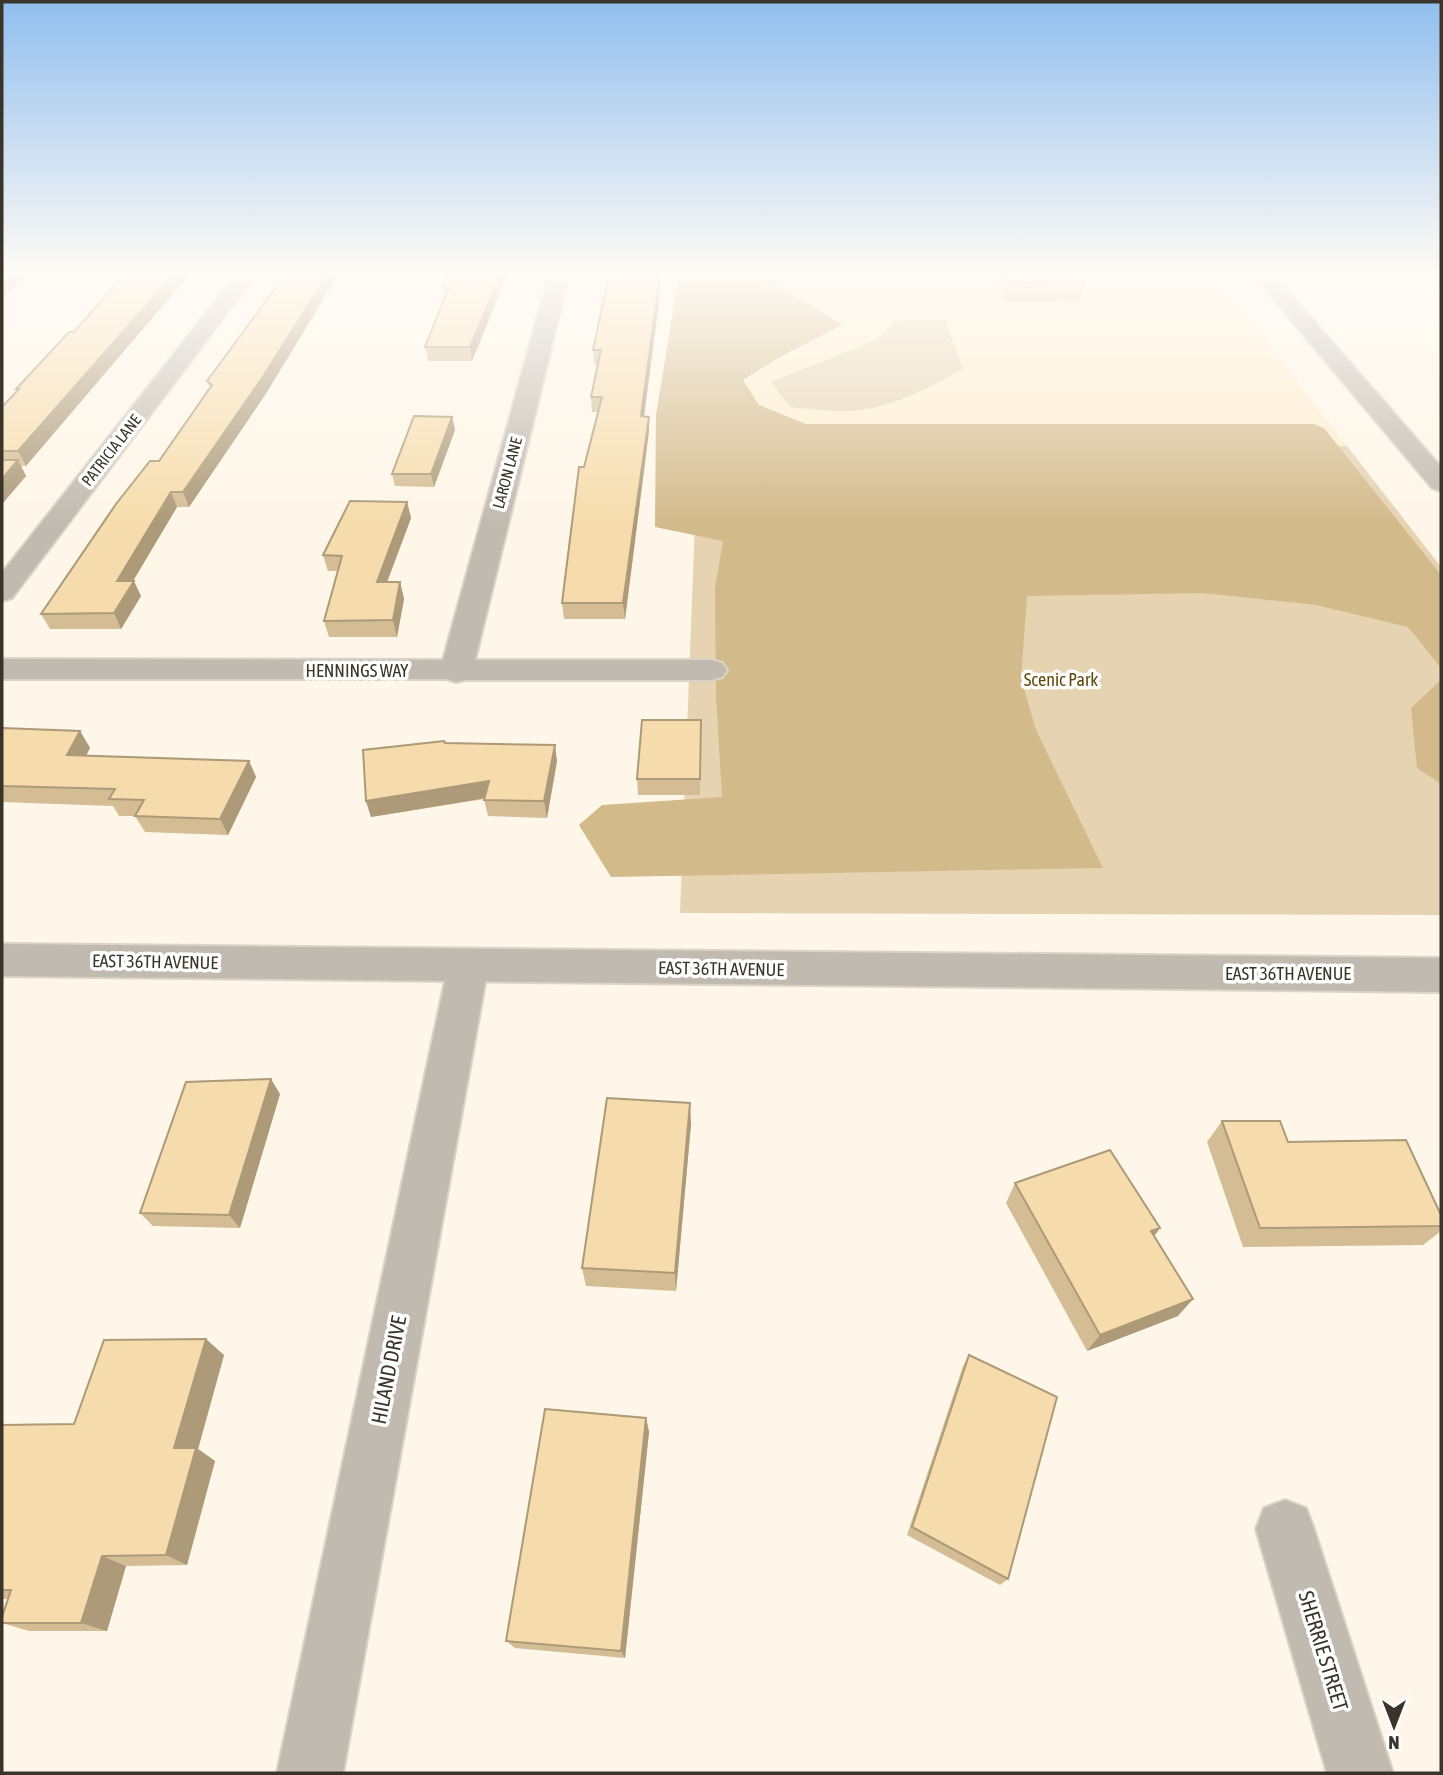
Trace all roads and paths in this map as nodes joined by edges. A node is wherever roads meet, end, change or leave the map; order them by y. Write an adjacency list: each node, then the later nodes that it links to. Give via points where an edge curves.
1 (182, 358): 5 (street, PATRICIA LANE)
2 (538, 358): 8 (street, LARON LANE)
3 (1334, 358): 4 (street)
4 (1441, 482)
5 (2, 592)
6 (2, 669): 8 (street, HENNINGS WAY)
7 (711, 670): 8 (street, HENNINGS WAY)
8 (456, 672)
9 (2, 960): 10 (street, EAST 36TH AVENUE)
10 (468, 967): 11 (street, EAST 36TH AVENUE); 13 (street, HILAND DRIVE)
11 (1441, 975)
12 (1285, 1529): 14 (street, SHERRIE STREET)
13 (310, 1773)
14 (1360, 1773)

